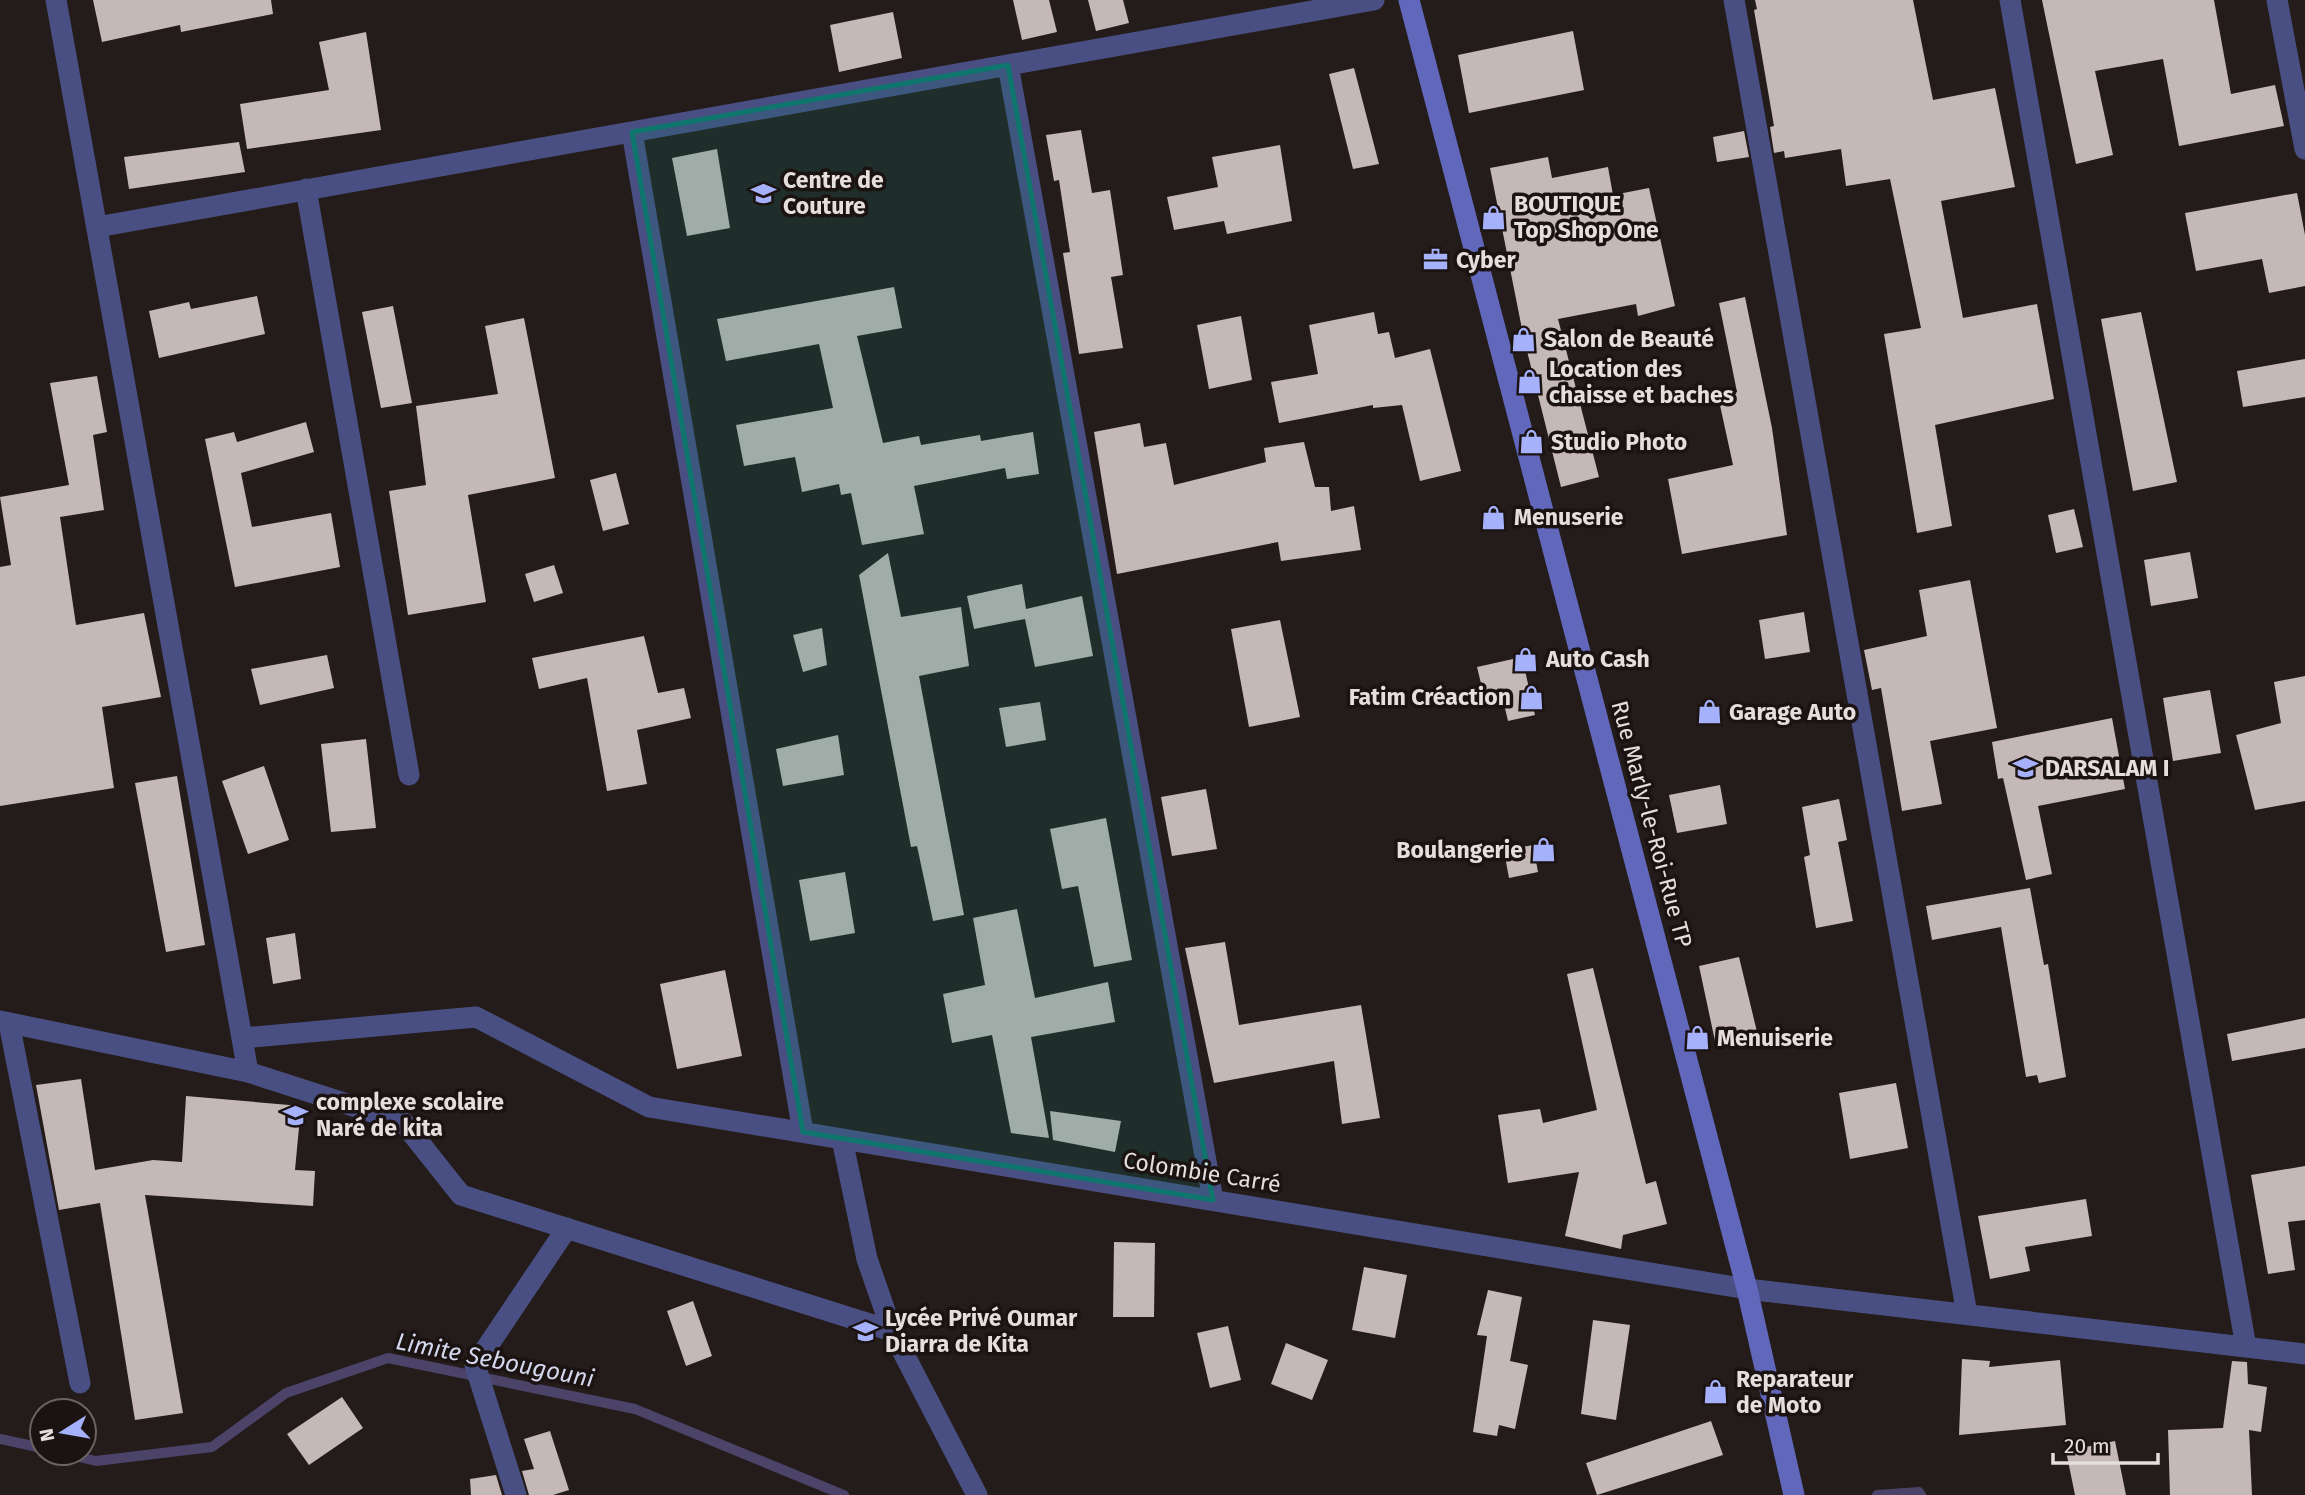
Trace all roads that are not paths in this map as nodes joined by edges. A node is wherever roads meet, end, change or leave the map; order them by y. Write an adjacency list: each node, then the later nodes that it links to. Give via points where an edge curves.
1 (56, 0): 12 (street)
2 (1374, 0): 7 (street)
3 (1409, 0): 21 (street, Rue Marly-le-Roi-Rue TP)
4 (1734, 0): 22 (street)
5 (2010, 0): 24 (street)
6 (2277, 0): 8 (street)
7 (1008, 65): 9 (street); 19 (street)
8 (2302, 117): 10 (street)
9 (632, 132): 11 (street); 17 (street)
10 (2305, 149)
11 (306, 190): 12 (street); 13 (street)
12 (97, 227): 15 (street)
13 (410, 775)
14 (4, 1022): 16 (street); 26 (street)
15 (242, 1038): 16 (street); 17 (street, Colombie Carré, via 476,1017 649,1107)
16 (248, 1072): 20 (street, via 403,1122 461,1195)
17 (803, 1132): 18 (street, Colombie Carré)
18 (842, 1139): 19 (street, Colombie Carré); 23 (street, via 867,1259)
19 (1213, 1200): 21 (street, Colombie Carré)
20 (567, 1228): 23 (street); 27 (street, via 475,1365)
21 (1747, 1289): 22 (street, Colombie Carré); 29 (street, Rue Marly-le-Roi-Rue TP)
22 (1967, 1314): 24 (street, Colombie Carré)
23 (891, 1331): 28 (street)
24 (2246, 1347): 25 (street, Colombie Carré)
25 (2305, 1354)
26 (80, 1383)
27 (516, 1495)
28 (978, 1495)
29 (1794, 1495)

